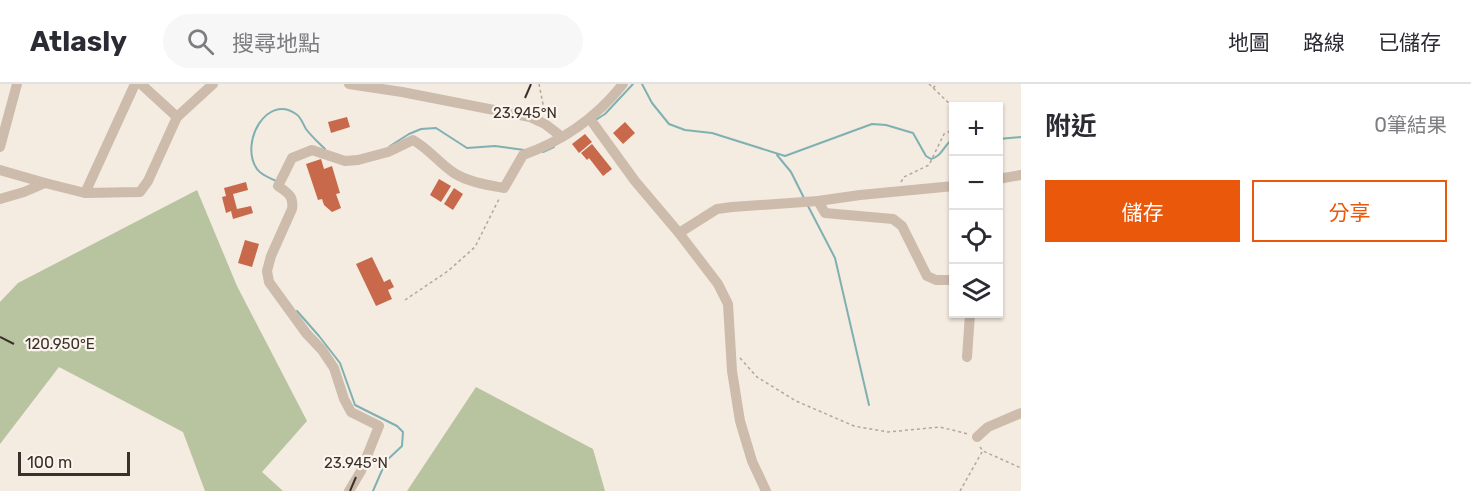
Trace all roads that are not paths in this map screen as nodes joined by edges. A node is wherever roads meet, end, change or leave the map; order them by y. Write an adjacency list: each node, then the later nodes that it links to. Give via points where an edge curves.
1 (17, 84): 11 (street)
2 (135, 84): 17 (street)
3 (141, 84): 8 (street)
4 (213, 84): 8 (street)
5 (350, 84): 7 (street)
6 (623, 84): 9 (street)
7 (397, 88): 10 (street, via 530,117)
8 (177, 117): 17 (street, via 140,192)
9 (590, 119): 10 (street); 20 (street)
10 (562, 137): 26 (street, via 523,155 504,188 455,174 413,140 358,160 345,161 312,150 292,158 278,186 289,193 292,208 267,271 281,301 334,368 351,412 379,426)
11 (0, 147)
12 (0, 170): 15 (street)
13 (1021, 175): 14 (street)
14 (1003, 178)
15 (45, 183): 17 (street); 18 (street)
16 (949, 186): 19 (street)
17 (85, 193)
18 (0, 199)
19 (819, 201): 20 (street, via 717,210); 21 (street, via 825,213 893,219 902,226 927,276)
20 (679, 233): 27 (street, via 718,284 728,304 740,421)
21 (949, 279)
22 (970, 318): 23 (street)
23 (967, 357)
24 (1021, 413): 25 (street, via 988,427)
25 (976, 437)
26 (349, 491)
27 (766, 491)

